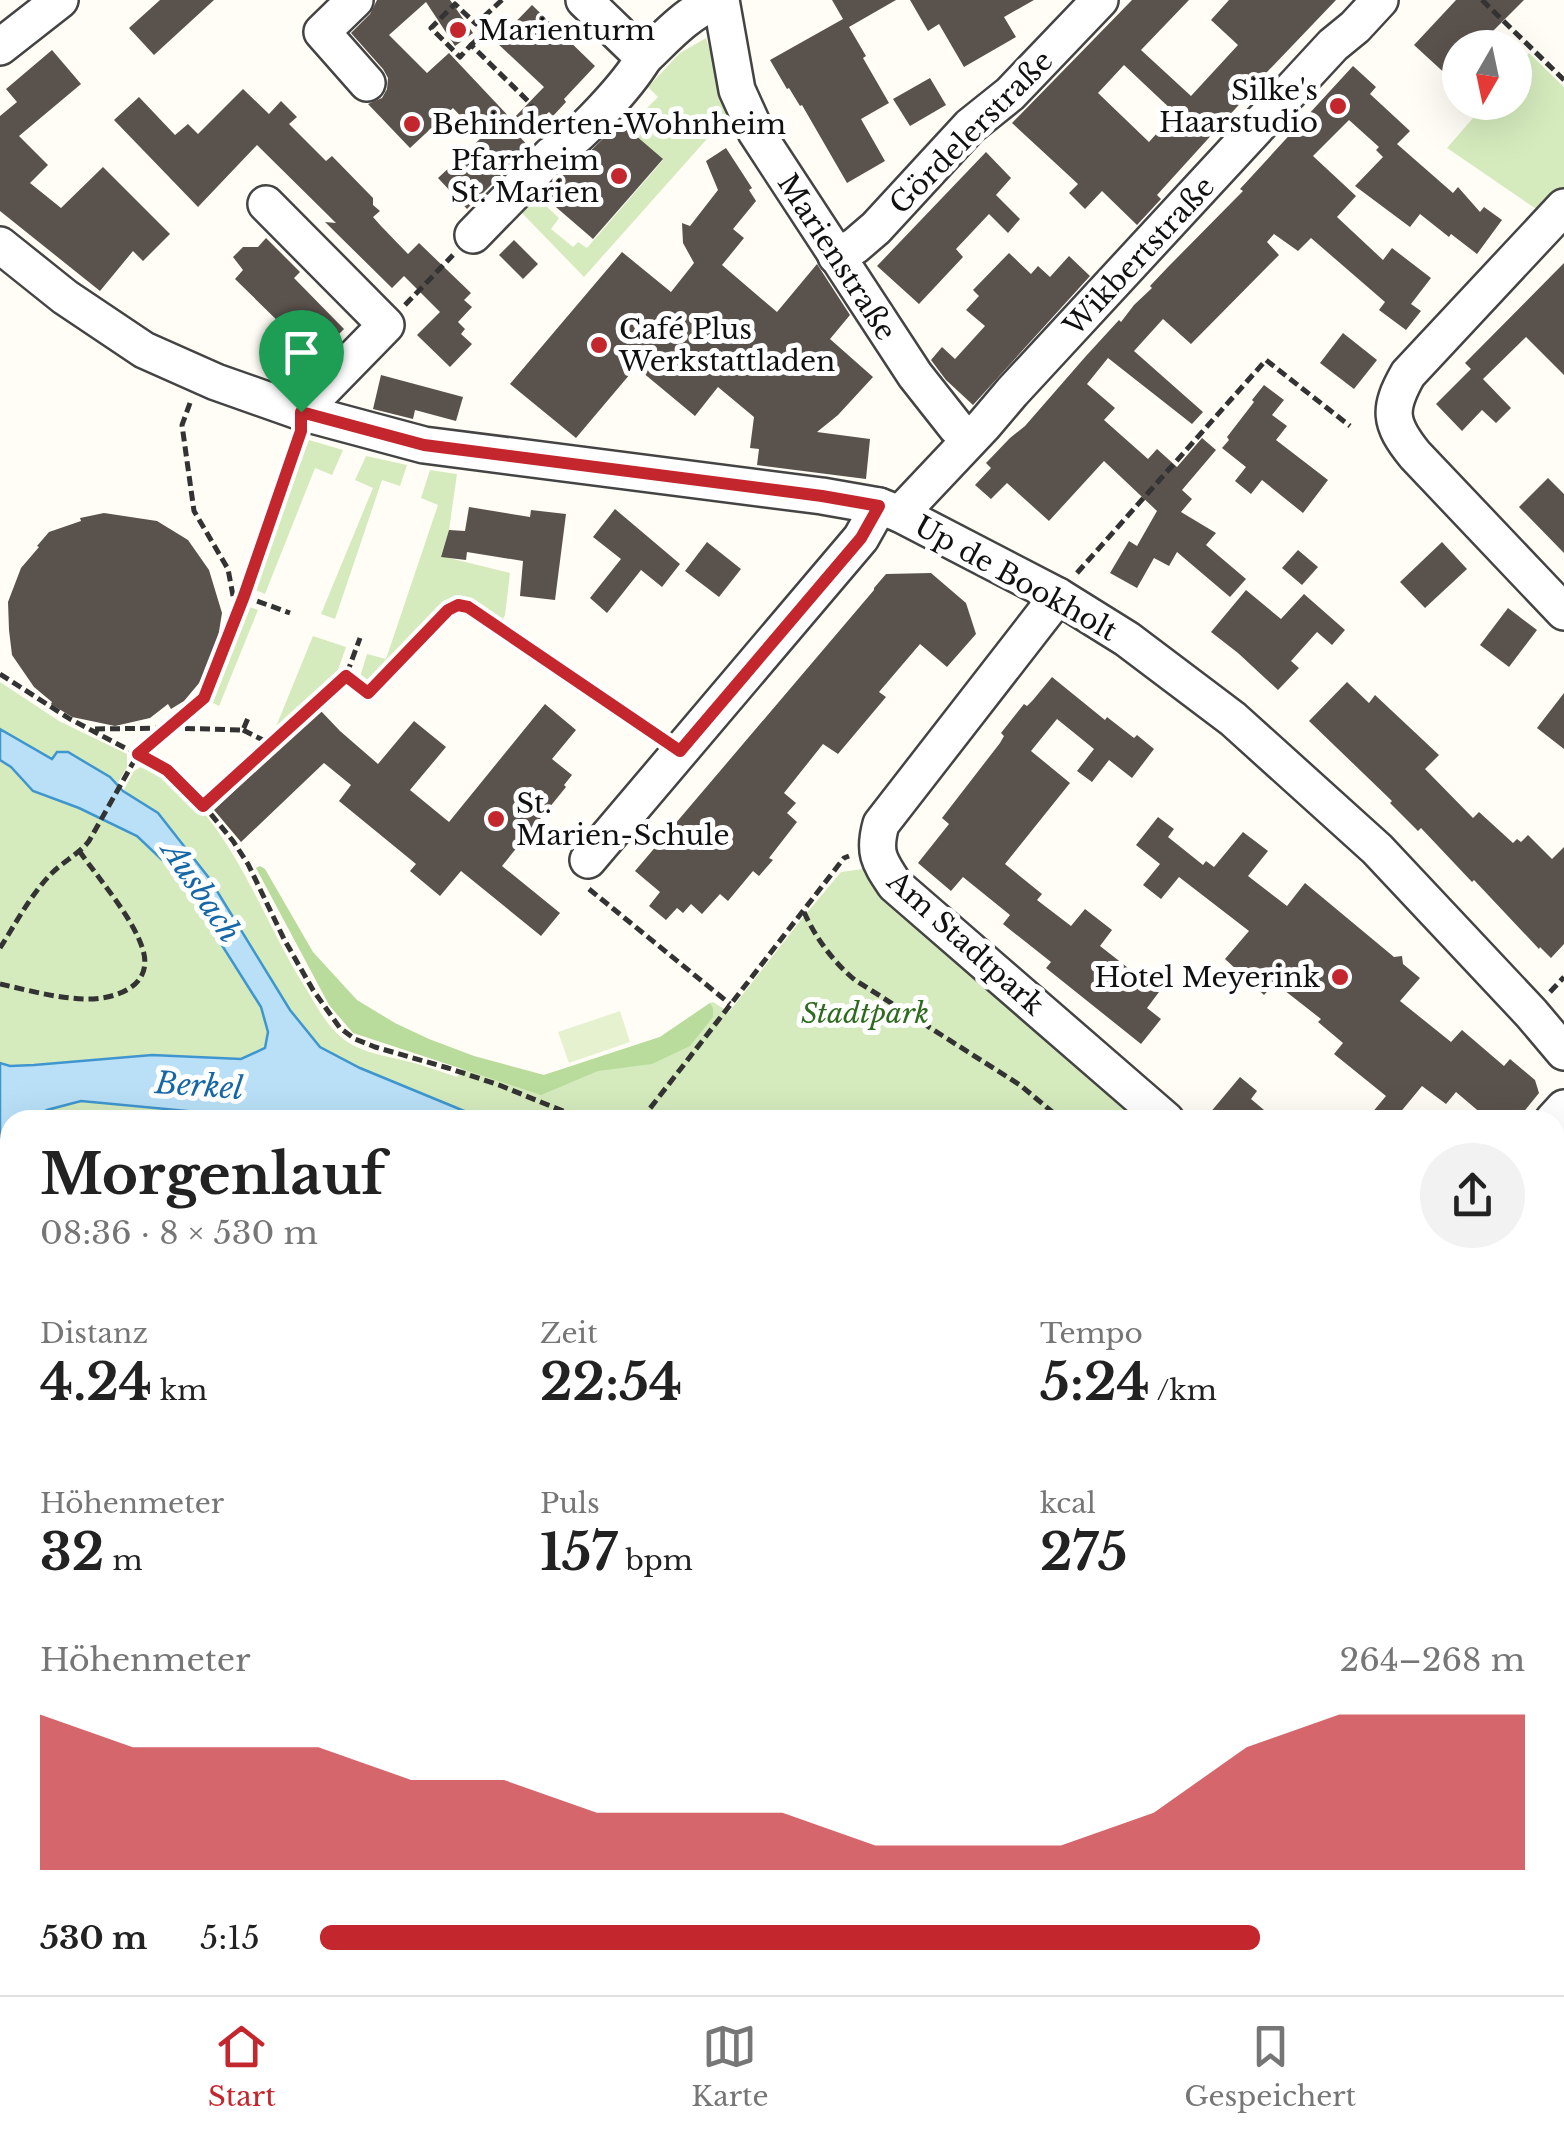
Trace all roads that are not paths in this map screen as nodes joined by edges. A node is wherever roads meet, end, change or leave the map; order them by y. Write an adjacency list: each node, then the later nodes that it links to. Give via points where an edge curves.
1 (60, 0): 7 (street)
2 (355, 0): 9 (street, via 322,32)
3 (584, 0): 8 (street)
4 (719, 0): 8 (street, via 686,18); 14 (street, Marienstraße, via 737,90 756,132)
5 (1100, 0): 14 (street, Gördelerstraße, via 876,228)
6 (1380, 0): 16 (street, Wikbertstraße)
7 (0, 46)
8 (644, 58): 12 (street, via 634,76)
9 (367, 83)
10 (266, 204): 15 (street, via 386,324)
11 (1564, 207): 19 (street, via 1408,374 1392,415 1414,455)
12 (473, 235)
13 (0, 245): 15 (street, Up de Bookholt, via 144,350)
14 (836, 256): 16 (street, Marienstraße, via 914,375)
15 (301, 412): 17 (street, Up de Bookholt, via 424,445)
16 (970, 440): 17 (street, Wikbertstraße)
17 (889, 510): 18 (street, Up de Bookholt); 20 (street, Wikbertstraße)
18 (1058, 596): 21 (street, Up de Bookholt, via 1233,719 1403,876); 22 (street, Am Stadtpark, via 881,824 875,844 895,885)
19 (1559, 596)
20 (588, 860)
21 (1564, 1052)
22 (1154, 1110)

